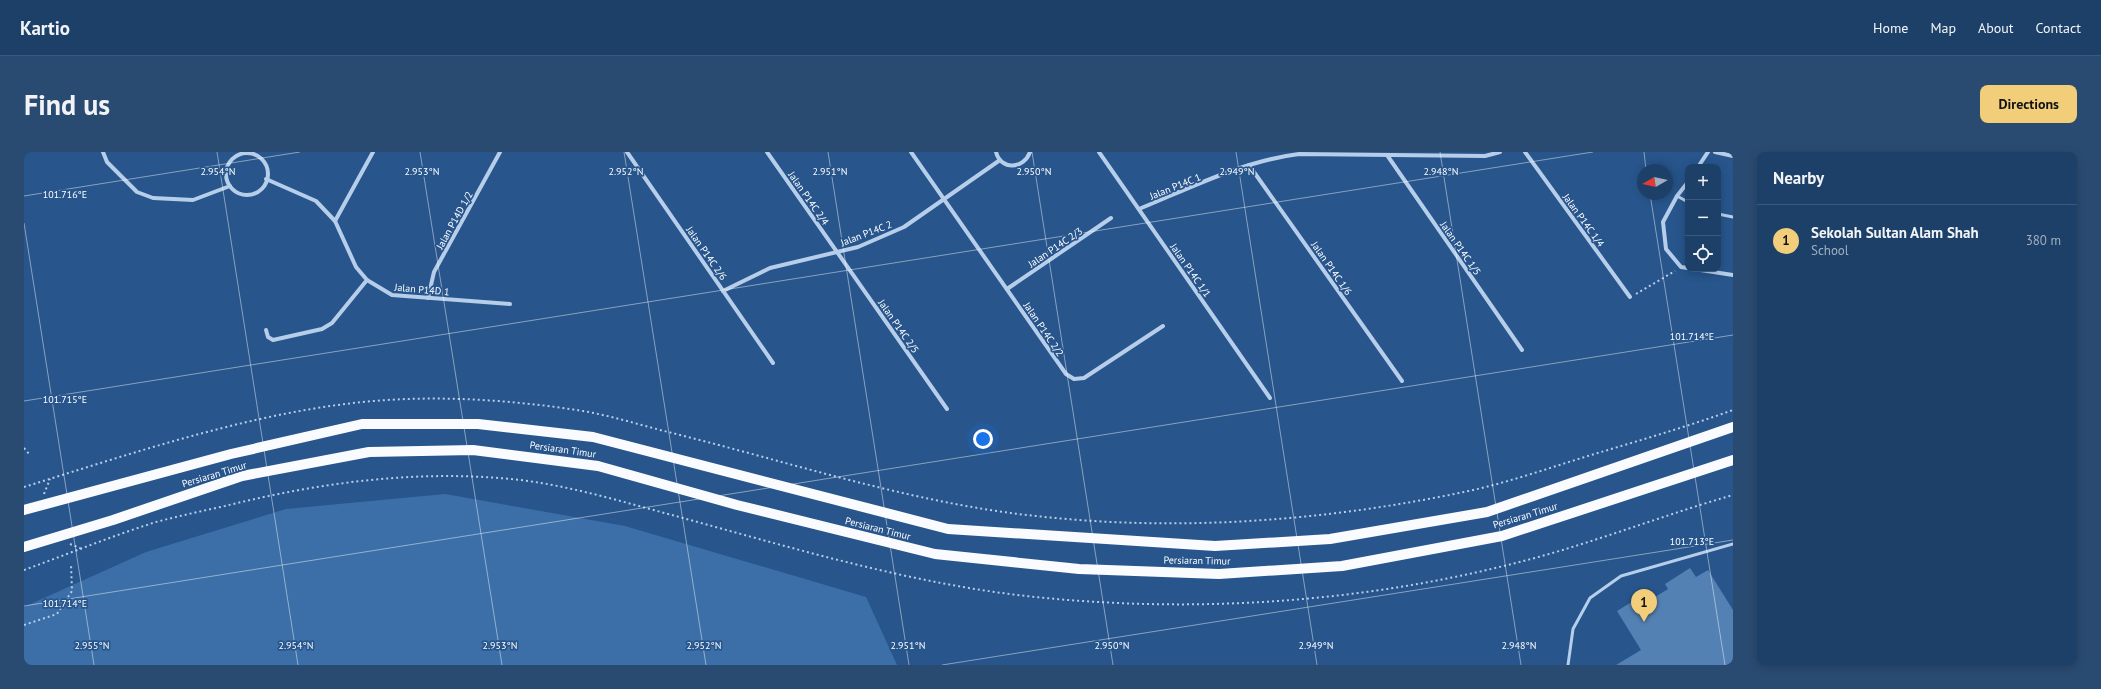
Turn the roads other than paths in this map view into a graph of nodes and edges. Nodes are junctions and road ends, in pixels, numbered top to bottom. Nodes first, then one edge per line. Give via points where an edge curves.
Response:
1 (373, 152) edge
2 (500, 152) edge
3 (627, 152) edge
4 (767, 152) edge
5 (911, 152) edge
6 (996, 152) edge
7 (1030, 152) edge
8 (1099, 152) edge
9 (1500, 152) edge
10 (1525, 152) edge
11 (1708, 152) edge
12 (1715, 152) edge
13 (104, 153) edge
14 (257, 154) edge
15 (1387, 155) junction
16 (1733, 156) edge
17 (1000, 160) junction
18 (1700, 164) edge
19 (1250, 165) junction
20 (266, 179) junction
21 (230, 186) junction
22 (1685, 186) edge
23 (1677, 196) junction
24 (943, 199) junction
25 (1685, 200) edge
26 (1139, 209) junction
27 (1721, 215) edge
28 (1733, 217) edge
29 (1111, 218) dead end
30 (335, 221) junction
31 (838, 252) junction
32 (1733, 275) edge
33 (367, 280) junction
34 (1007, 288) junction
35 (723, 291) junction
36 (1630, 297) road end
37 (428, 298) junction
38 (510, 304) dead end
39 (1163, 326) dead end
40 (266, 330) dead end
41 (1522, 350) dead end
42 (773, 363) dead end
43 (1402, 381) dead end
44 (1270, 398) dead end
45 (947, 409) dead end
46 (1733, 428) edge
47 (1733, 460) edge
48 (24, 510) edge
49 (1733, 544) edge
50 (24, 547) edge
51 (1568, 665) edge

1 - 30 street
2 - 37 street, Jalan P14D 1/2 via 434,272
3 - 35 street, Jalan P14C 2/6
4 - 31 street, Jalan P14C 2/4
5 - 24 street, Jalan P14C 2/2
6 - 17 street
7 - 17 street via 1025,162 1015,166 1004,164
8 - 26 street, Jalan P14C 1/1
9 - 15 street, Jalan P14C 1 via 1485,156
10 - 36 street, Jalan P14C 1/4
11 - 18 street
12 - 16 street
13 - 21 street via 107,162 137,192 153,198 193,200
14 - 20 street via 265,164
14 - 21 street via 242,153 230,160 226,173
15 - 19 street, Jalan P14C 1 via 1299,154 1276,157
15 - 41 street, Jalan P14C 1/5
17 - 24 street, Jalan P14C 2
19 - 26 street, Jalan P14C 1
19 - 43 street, Jalan P14C 1/6
20 - 21 street via 260,189 248,195 235,191
20 - 30 street, Jalan P14D 1 via 316,201
22 - 23 street
23 - 25 lane
23 - 32 street via 1663,222 1666,249 1681,267
24 - 31 street, Jalan P14C 2 via 904,227 858,247
24 - 34 street, Jalan P14C 2/2
26 - 44 street, Jalan P14C 1/1
27 - 28 lane
29 - 34 street, Jalan P14C 2/3
30 - 33 street, Jalan P14D 1 via 356,267
31 - 35 street, Jalan P14C 2 via 770,268
31 - 45 street, Jalan P14C 2/5
33 - 37 street, Jalan P14D 1 via 392,295
33 - 40 street via 332,322 322,329 274,340 268,337
34 - 39 street, Jalan P14C 2/2 via 1066,374 1074,379 1084,378
35 - 42 street, Jalan P14C 2/6
37 - 38 street, Jalan P14D 1
46 - 48 main road, Persiaran Timur via 1486,512 1330,539 1215,546 948,529 593,437 478,424 362,424 231,454
47 - 50 main road, Persiaran Timur via 1502,536 1342,566 1219,574 1079,569 935,554 737,505 598,466 473,450 369,452 242,476
49 - 51 lane via 1621,576 1590,598 1573,629

